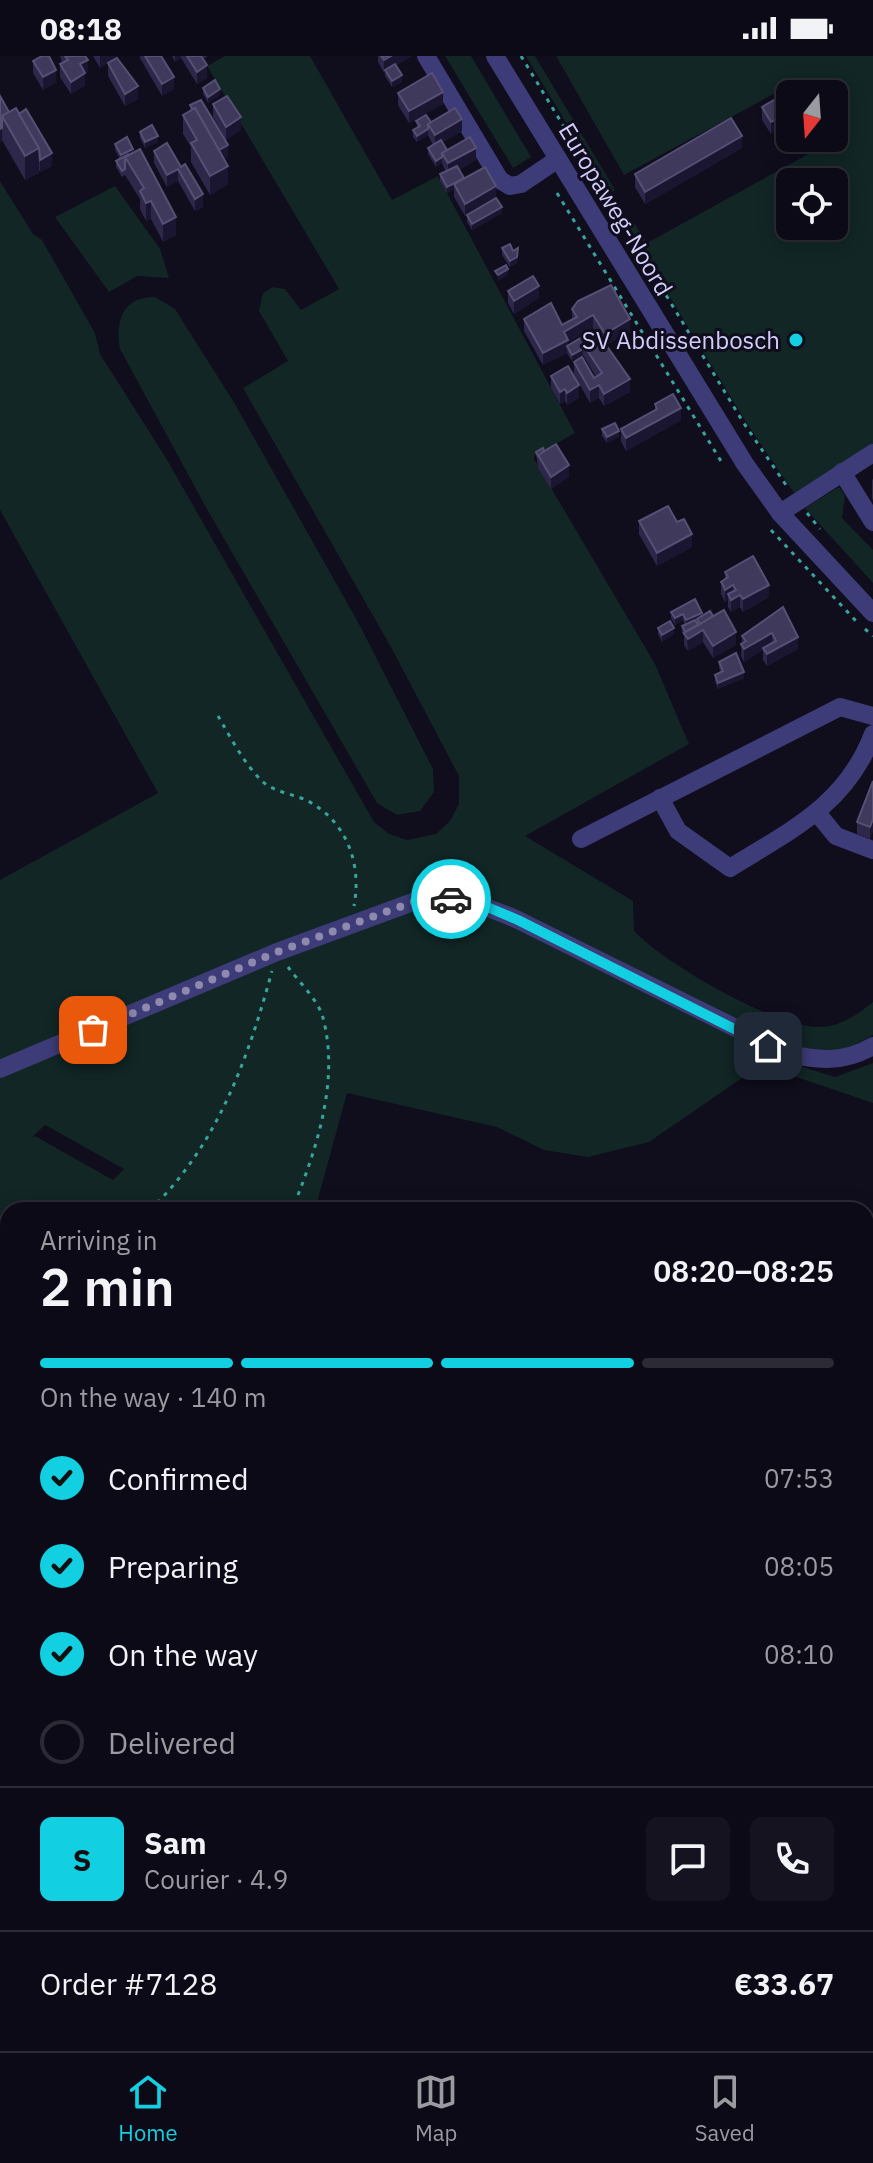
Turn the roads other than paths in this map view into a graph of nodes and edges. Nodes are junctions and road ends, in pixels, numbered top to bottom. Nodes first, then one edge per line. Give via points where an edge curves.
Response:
1 (426, 56) edge
2 (495, 56) edge
3 (558, 159) junction
4 (873, 453) edge
5 (842, 472) junction
6 (780, 513) junction
7 (873, 522) edge
8 (873, 613) edge
9 (873, 716) edge
10 (871, 745) edge
11 (660, 798) junction
12 (818, 814) junction
13 (581, 839) dead end
14 (873, 850) edge
15 (873, 1046) edge
16 (0, 1069) edge

1 - 3 street via 500,180 510,186 521,184
2 - 3 street, Europaweg-Noord
3 - 6 street, Europaweg-Noord via 669,345
4 - 5 street
5 - 6 street
5 - 7 street
6 - 8 street, Europaweg-Noord
9 - 11 street via 840,707
10 - 12 street via 861,766
11 - 12 street via 678,831 730,868
11 - 13 street
12 - 14 street via 836,836
15 - 16 street via 841,1059 786,1053 485,906 444,897 421,899 277,952

